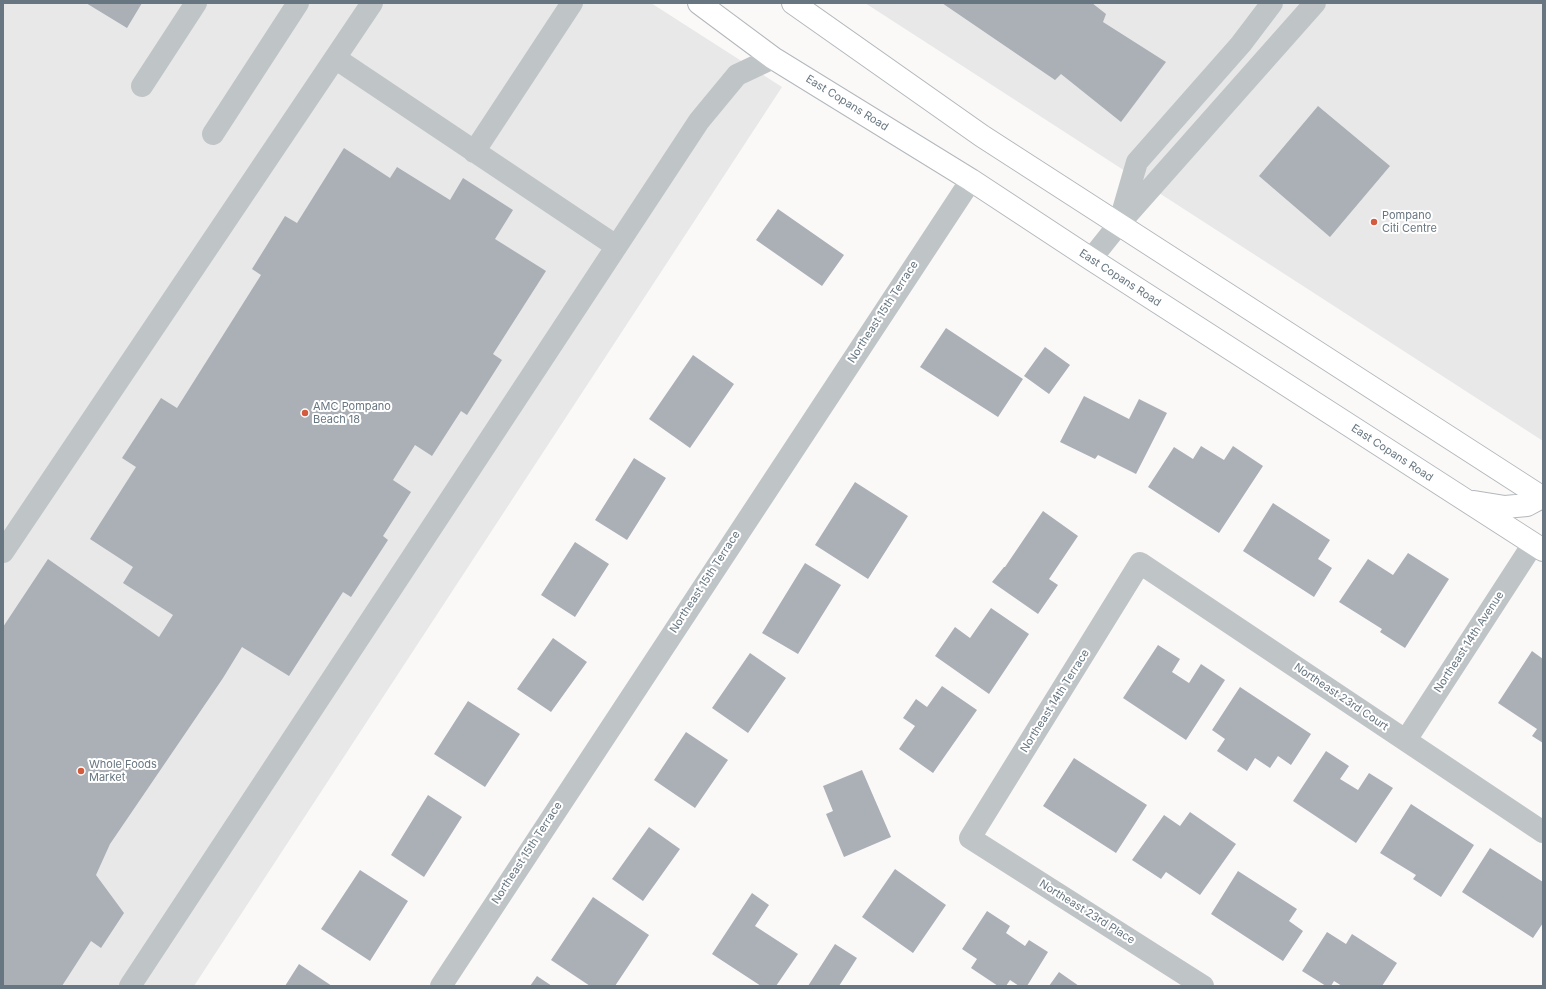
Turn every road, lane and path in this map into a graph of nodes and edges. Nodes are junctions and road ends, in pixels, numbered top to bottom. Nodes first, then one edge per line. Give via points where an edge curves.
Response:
1 (196, 3) edge
2 (298, 3) edge
3 (372, 3) edge
4 (572, 3) edge
5 (699, 3) edge
6 (1272, 3) edge
7 (1315, 3) edge
8 (798, 5) edge
9 (335, 58) junction
10 (773, 58) junction
11 (142, 86) dead end
12 (213, 134) dead end
13 (474, 152) junction
14 (971, 180) junction
15 (1119, 224) junction
16 (616, 246) junction
17 (1091, 259) junction
18 (1543, 498) edge
19 (1466, 501) junction
20 (1540, 545) edge
21 (3, 552) edge
22 (1140, 563) joint
23 (1406, 740) junction
24 (1543, 832) edge
25 (970, 838) joint
26 (130, 986) edge
27 (440, 986) edge
28 (1203, 986) edge

1 - 11 street
2 - 12 street
3 - 9 street
4 - 13 street
5 - 10 main road, East Copans Road
6 - 15 street via 1241,44 1137,162
7 - 15 street
8 - 15 main road via 982,136
9 - 13 street
9 - 21 street
10 - 14 main road, East Copans Road
10 - 16 street via 737,75 699,121
13 - 16 street
14 - 17 main road, East Copans Road
14 - 27 street, Northeast 15th Terrace
15 - 17 street
15 - 18 main road
16 - 26 street
17 - 19 main road, East Copans Road
18 - 19 main road via 1527,504 1505,507
19 - 20 main road, East Copans Road
20 - 23 street, Northeast 14th Avenue
22 - 23 street, Northeast 23rd Court
22 - 25 street, Northeast 14th Terrace
23 - 24 street, Northeast 23rd Court
25 - 28 street, Northeast 23rd Place

